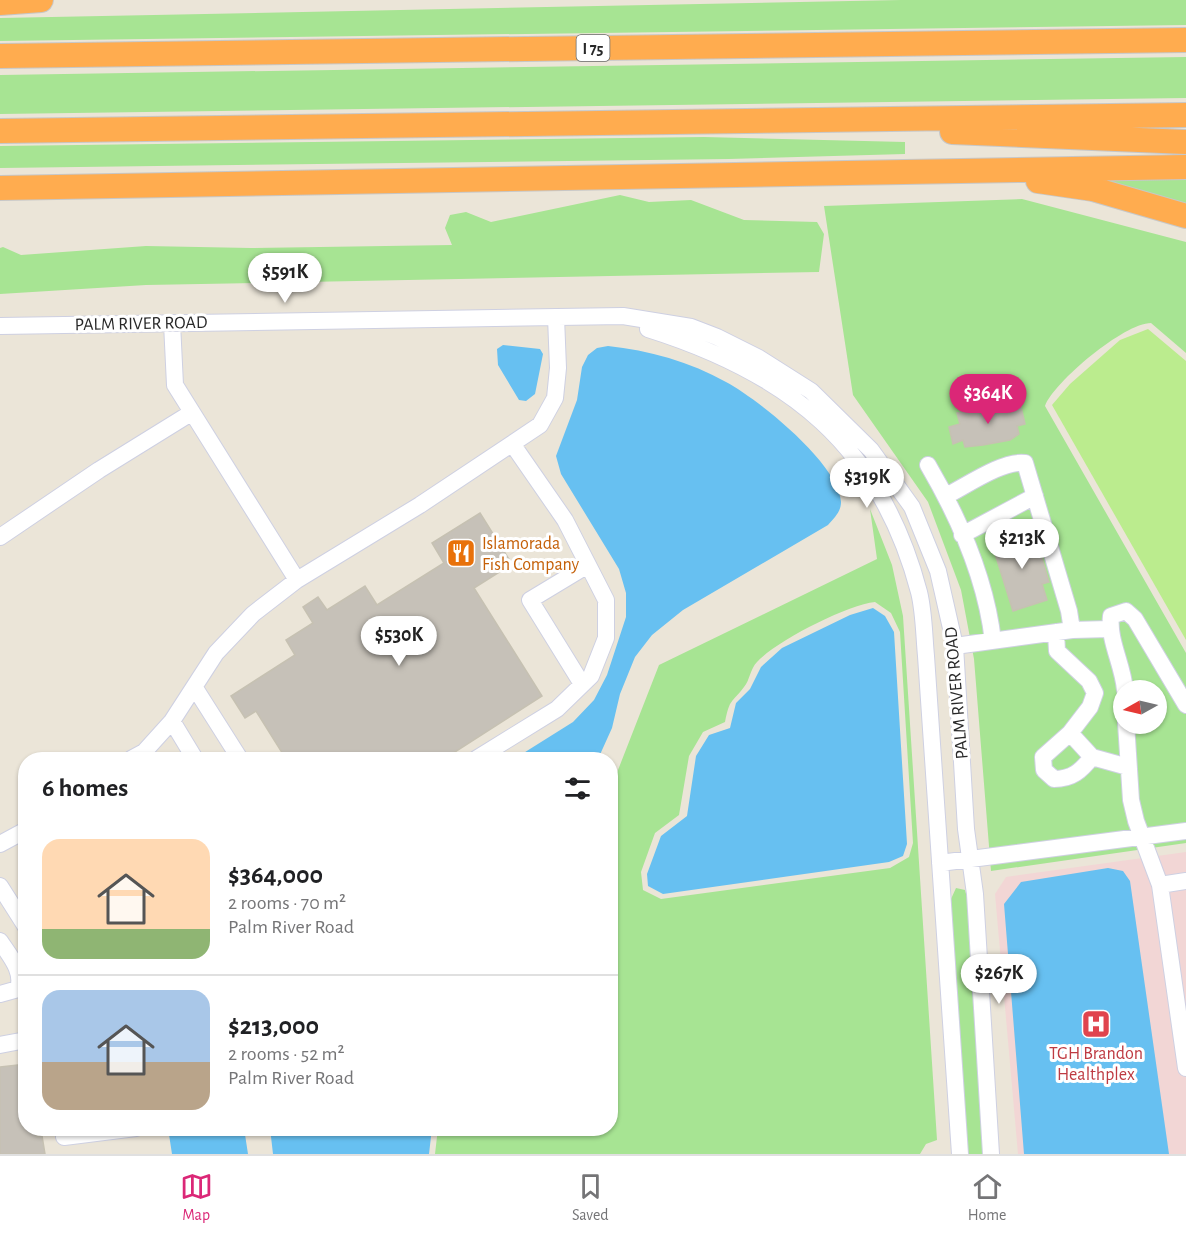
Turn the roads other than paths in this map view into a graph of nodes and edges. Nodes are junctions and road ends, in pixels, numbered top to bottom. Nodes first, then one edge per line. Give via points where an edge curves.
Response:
1 (41, 0) edge
2 (0, 3) edge
3 (1186, 40) edge
4 (0, 56) edge
5 (1186, 115) edge
6 (864, 118) junction
7 (0, 131) edge
8 (1186, 142) edge
9 (1186, 167) edge
10 (970, 173) junction
11 (0, 188) edge
12 (1186, 216) edge
13 (563, 317) junction
14 (172, 323) junction
15 (0, 326) edge
16 (191, 413) junction
17 (513, 445) junction
18 (928, 465) dead end
19 (946, 496) junction
20 (1035, 496) junction
21 (962, 535) junction
22 (0, 537) edge
23 (588, 565) junction
24 (297, 580) junction
25 (1109, 629) junction
26 (1064, 631) junction
27 (993, 641) junction
28 (955, 646) junction
29 (1123, 680) edge
30 (582, 684) junction
31 (195, 688) junction
32 (1186, 705) edge
33 (172, 722) junction
34 (1070, 733) junction
35 (1127, 734) edge
36 (145, 752) edge
37 (191, 752) edge
38 (236, 752) edge
39 (487, 752) edge
40 (1092, 757) junction
41 (1128, 766) junction
42 (1186, 831) edge
43 (18, 834) edge
44 (1143, 836) junction
45 (0, 843) edge
46 (970, 859) junction
47 (940, 863) junction
48 (1186, 881) edge
49 (1160, 885) junction
50 (0, 886) edge
51 (18, 914) edge
52 (0, 940) edge
53 (18, 972) edge
54 (18, 989) edge
55 (0, 994) edge
56 (18, 1042) edge
57 (0, 1045) edge
58 (1186, 1068) edge
59 (89, 1136) edge
60 (65, 1140) edge
61 (960, 1154) edge
62 (991, 1154) edge

1 - 2 highway
3 - 4 highway, I 75
5 - 6 highway
6 - 7 highway
6 - 8 highway via 961,133
9 - 10 highway
10 - 11 highway
10 - 12 highway via 1093,189
13 - 14 street, PALM RIVER ROAD
13 - 17 street via 555,398 540,425
13 - 28 street, PALM RIVER ROAD via 623,316 691,327 759,358 812,391 871,450 912,507 938,571
13 - 47 street, PALM RIVER ROAD via 639,326 691,342 742,365 779,386 818,416 868,475 900,536 919,593 927,656
14 - 15 street, PALM RIVER ROAD
14 - 16 street via 175,385
16 - 22 street
16 - 24 street
17 - 23 street via 565,520
17 - 24 street
18 - 19 street
19 - 20 street via 1016,462 1025,463
19 - 21 street
20 - 21 street
20 - 26 street via 1069,611
21 - 27 street via 987,604
23 - 30 street via 606,600 606,638 591,676
23 - 30 street via 530,600
24 - 31 street via 227,639
25 - 26 street
25 - 29 street
25 - 32 street via 1111,616 1117,612 1126,611 1135,618
26 - 27 street
26 - 34 street via 1057,651 1089,681 1095,693 1090,707
27 - 28 street
28 - 46 street, PALM RIVER ROAD
30 - 39 street via 557,709
31 - 33 street
31 - 38 street
33 - 36 street
33 - 37 street
34 - 40 street
34 - 40 street via 1043,757 1044,770 1054,778 1064,778 1080,772
35 - 41 street
40 - 41 street
41 - 44 street via 1131,800
42 - 44 street
43 - 45 street
44 - 46 street
44 - 49 street
46 - 47 street
46 - 62 street, PALM RIVER ROAD
47 - 61 street, PALM RIVER ROAD
48 - 49 street
49 - 58 street
50 - 51 street
52 - 53 street
54 - 55 street
56 - 57 street
59 - 60 street

